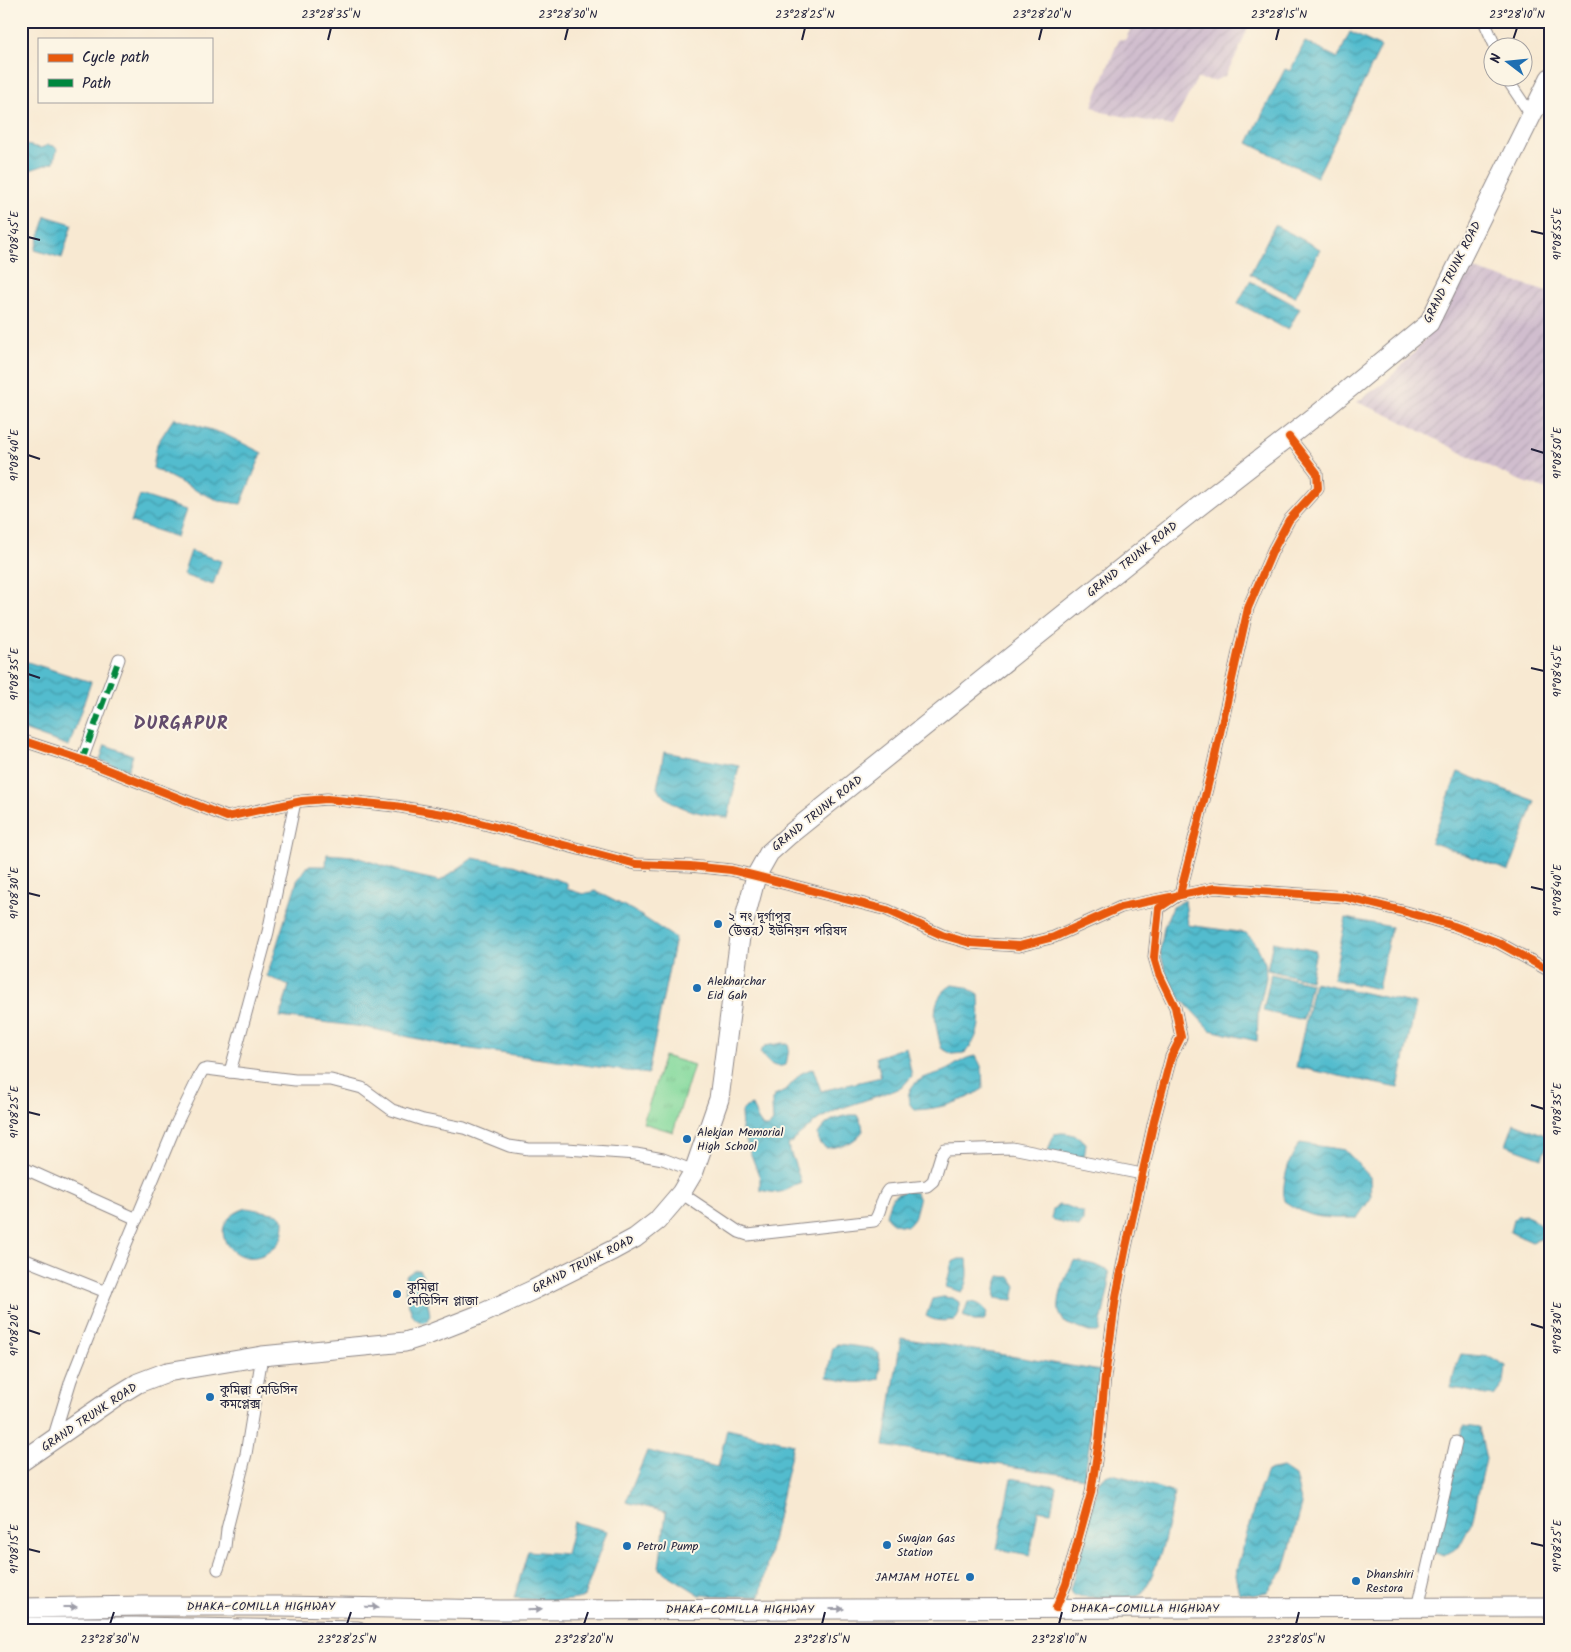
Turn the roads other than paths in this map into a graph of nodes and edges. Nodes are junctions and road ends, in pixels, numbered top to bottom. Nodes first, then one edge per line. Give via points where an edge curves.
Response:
1 (1484, 21) edge
2 (1492, 38) edge
3 (1550, 78) edge
4 (1513, 88) edge
5 (1532, 115) junction
6 (1289, 437) junction
7 (120, 658) dead end
8 (21, 740) edge
9 (82, 760) junction
10 (295, 802) junction
11 (756, 876) junction
12 (1180, 894) junction
13 (1550, 971) edge
14 (230, 1072) junction
15 (21, 1167) edge
16 (694, 1171) junction
17 (1142, 1174) junction
18 (681, 1193) junction
19 (137, 1219) junction
20 (21, 1258) edge
21 (106, 1292) junction
22 (262, 1356) junction
23 (53, 1441) junction
24 (1456, 1442) dead end
25 (21, 1462) edge
26 (218, 1569) dead end
27 (1550, 1607) edge
28 (21, 1608) edge
29 (1056, 1608) junction
30 (1418, 1608) junction
31 (21, 1627) edge
32 (358, 1631) edge

1 - 2 street
3 - 5 highway, GRAND TRUNK ROAD
4 - 5 street
5 - 6 highway, GRAND TRUNK ROAD via 1428,323
6 - 11 highway, GRAND TRUNK ROAD via 788,836 769,853
6 - 12 street via 1317,473 1318,488 1289,520 1248,608
7 - 9 street
8 - 9 street
9 - 10 street via 227,817
10 - 11 street via 327,799 395,806 454,816 636,864 731,870
10 - 14 street via 268,932
11 - 12 street via 887,910 970,944 1019,946 1054,937 1121,907
11 - 16 highway, GRAND TRUNK ROAD via 740,937 719,1099
12 - 13 street via 1215,888 1345,898 1454,926 1497,942
12 - 17 street via 1159,908 1154,958 1175,1007 1181,1038 1171,1057
14 - 16 street via 295,1080 331,1080 362,1088 392,1110 464,1128 509,1146 636,1154 663,1159
14 - 19 street via 202,1070
15 - 19 street
16 - 18 highway, GRAND TRUNK ROAD
17 - 18 street via 1012,1148 945,1150 933,1181 927,1186 888,1190 874,1221 748,1235
17 - 29 street via 1116,1297 1091,1493 1066,1584
18 - 22 highway, GRAND TRUNK ROAD via 657,1221 635,1238 481,1314 430,1334 405,1342
19 - 21 street
20 - 21 street
21 - 23 street via 71,1380
22 - 23 highway, GRAND TRUNK ROAD via 167,1372 138,1383
22 - 26 street via 246,1454
23 - 25 highway, GRAND TRUNK ROAD
24 - 30 street
27 - 30 highway, DHAKA–COMILLA HIGHWAY
28 -> 29 highway, DHAKA–COMILLA HIGHWAY
29 - 30 highway, DHAKA–COMILLA HIGHWAY
31 - 32 highway

